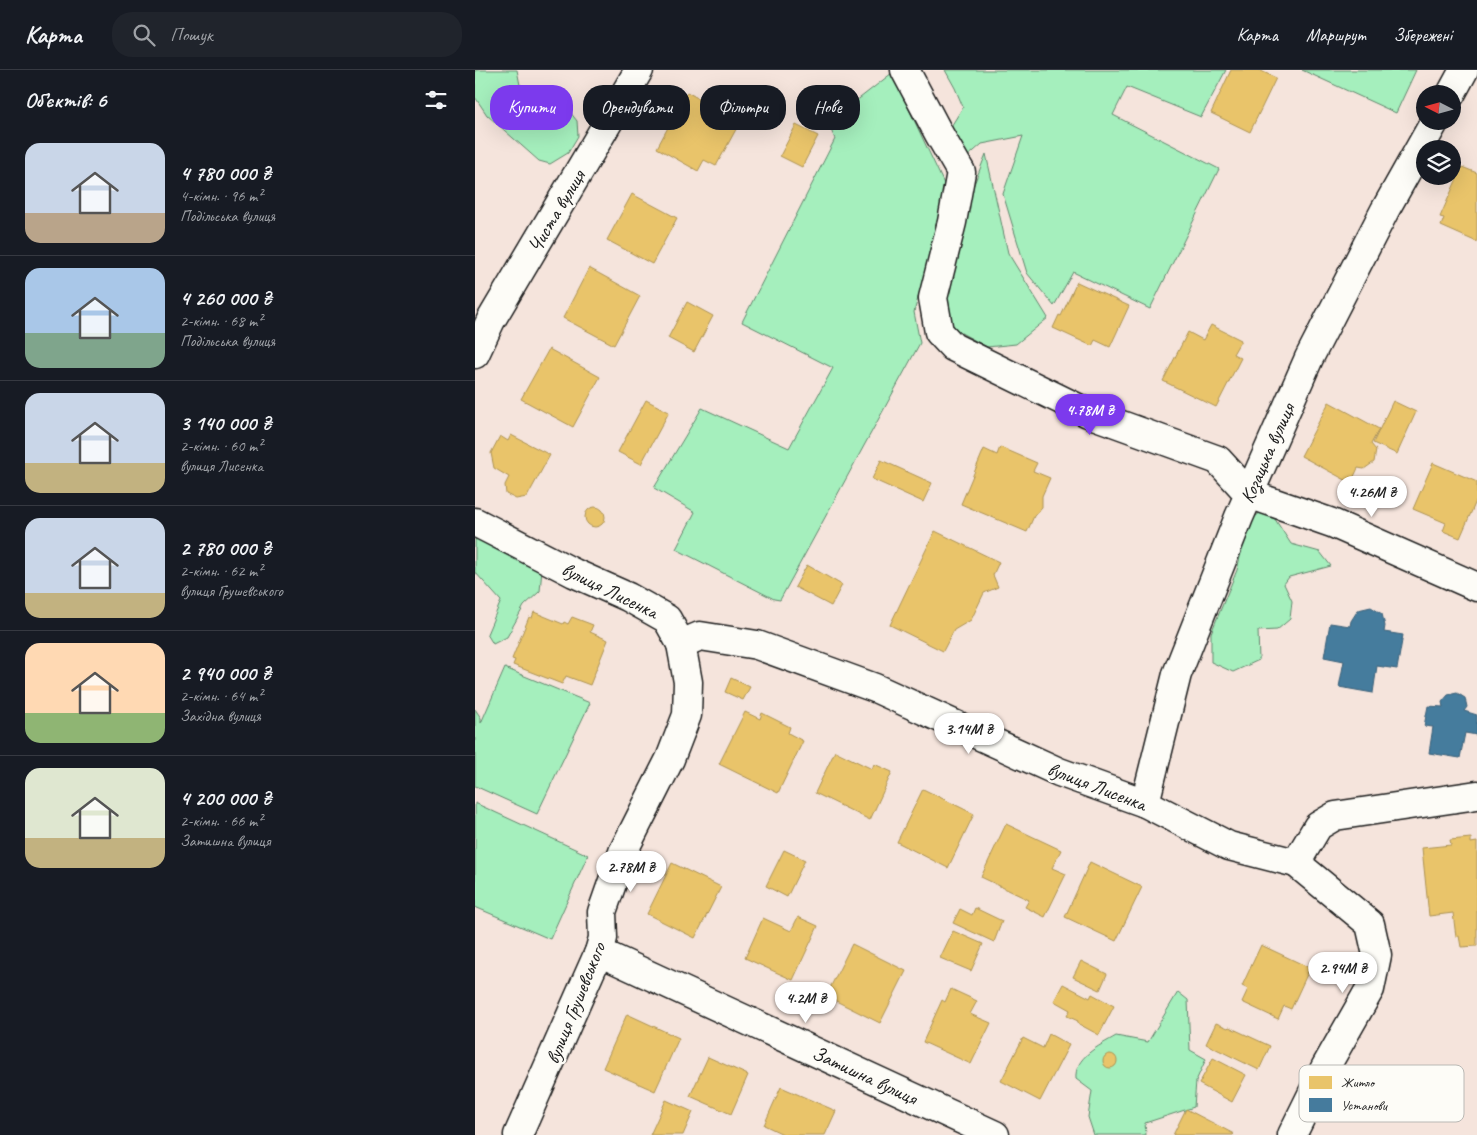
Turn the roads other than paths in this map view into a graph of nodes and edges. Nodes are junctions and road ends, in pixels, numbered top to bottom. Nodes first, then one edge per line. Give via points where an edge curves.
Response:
1 (639, 70) edge
2 (905, 70) edge
3 (1464, 70) edge
4 (1456, 85) edge
5 (1430, 130) edge
6 (475, 354) edge
7 (1249, 494) junction
8 (475, 522) edge
9 (1477, 587) edge
10 (681, 644) junction
11 (1477, 795) edge
12 (1145, 803) junction
13 (1296, 863) junction
14 (599, 952) junction
15 (1327, 1065) edge
16 (1299, 1121) edge
17 (518, 1135) edge
18 (995, 1135) edge
19 (1292, 1135) edge

1 - 6 street, Чиста вулиця via 491,320
2 - 7 street via 961,172 933,298 939,332 953,347 1088,413 1218,460
3 - 4 street
5 - 7 street, Козацька вулиця via 1309,358
7 - 9 street via 1331,523
7 - 12 street, Козацька вулиця via 1177,674
8 - 10 street, вулиця Лисенка via 667,618
10 - 12 street, вулиця Лисенка via 700,636 757,645 875,688 1059,772
10 - 14 street, вулиця Грушевського via 688,682 687,715 670,759 623,852 602,912 603,938
11 - 13 street via 1335,816 1318,826
12 - 13 street, вулиця Лисенка via 1229,846
13 - 15 street via 1370,924 1377,955 1370,990
14 - 17 street, вулиця Грушевського
14 - 18 street, Затишна вулиця
16 - 19 street

